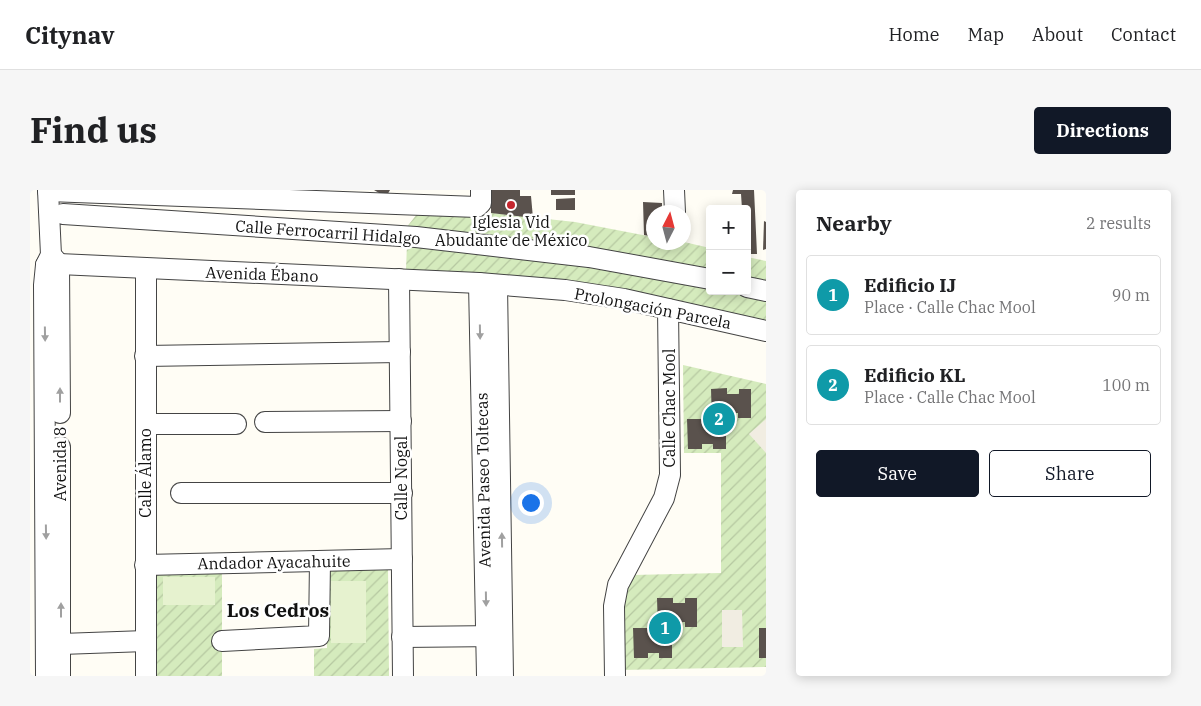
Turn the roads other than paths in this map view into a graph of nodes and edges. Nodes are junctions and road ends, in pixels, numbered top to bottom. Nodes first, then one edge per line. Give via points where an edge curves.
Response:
1 (48, 190) edge
2 (674, 190) edge
3 (215, 194) edge
4 (459, 198) edge
5 (481, 198) edge
6 (674, 205) edge
7 (63, 214) dead end
8 (146, 269) junction
9 (48, 273) edge
10 (706, 278) edge
11 (399, 279) junction
12 (488, 284) junction
13 (751, 288) edge
14 (766, 291) edge
15 (668, 309) junction
16 (766, 331) edge
17 (400, 352) junction
18 (146, 356) junction
19 (38, 393) edge
20 (401, 421) junction
21 (265, 422) dead end
22 (146, 424) junction
23 (236, 424) dead end
24 (38, 479) edge
25 (180, 493) dead end
26 (402, 493) junction
27 (402, 559) junction
28 (320, 561) junction
29 (145, 564) junction
30 (46, 571) edge
31 (495, 636) junction
32 (402, 637) junction
33 (146, 641) junction
34 (222, 641) dead end
35 (60, 644) junction
36 (46, 670) edge
37 (146, 676) edge
38 (402, 676) edge
39 (487, 676) edge
40 (503, 676) edge
41 (615, 676) edge

1 - 3 street
1 - 9 street, Avenida 8
2 - 6 street
3 - 4 street
4 - 5 street
7 - 10 street, Calle Ferrocarril Hidalgo via 416,237 589,257
8 - 9 street, Avenida Ébano
8 - 11 street, Avenida Ébano
8 - 18 street, Calle Álamo
9 -> 19 street, Avenida 8
30 -> 9 street, Avenida 8
11 - 12 street, Avenida Ébano
11 - 17 street, Calle Nogal
12 - 15 street, Prolongación Parcela via 565,290
12 - 31 street, Avenida Paseo Toltecas
13 - 14 street
15 - 16 street, Prolongación Parcela
15 - 41 street, Calle Chac Mool via 670,475 664,498 618,585 614,606
17 - 18 street
17 - 20 street, Calle Nogal
18 - 22 street, Calle Álamo
19 - 24 street, Avenida 8
20 - 21 street
20 - 26 street, Calle Nogal
22 - 23 street
22 - 29 street, Calle Álamo
24 -> 30 street, Avenida 8
25 - 26 street
26 - 27 street, Calle Nogal
27 - 28 street, Andador Ayacahuite
27 - 32 street, Calle Nogal
28 - 29 street, Andador Ayacahuite
28 - 34 street via 319,636
29 - 33 street, Calle Álamo
35 -> 30 street, Avenida 8
30 - 36 street, Avenida 8
31 - 32 street
31 - 39 street, Avenida Paseo Toltecas
31 - 40 street, Avenida Paseo Toltecas
32 - 38 street, Calle Nogal
33 - 35 street
33 - 37 street, Calle Álamo
35 - 36 street, Avenida 8

